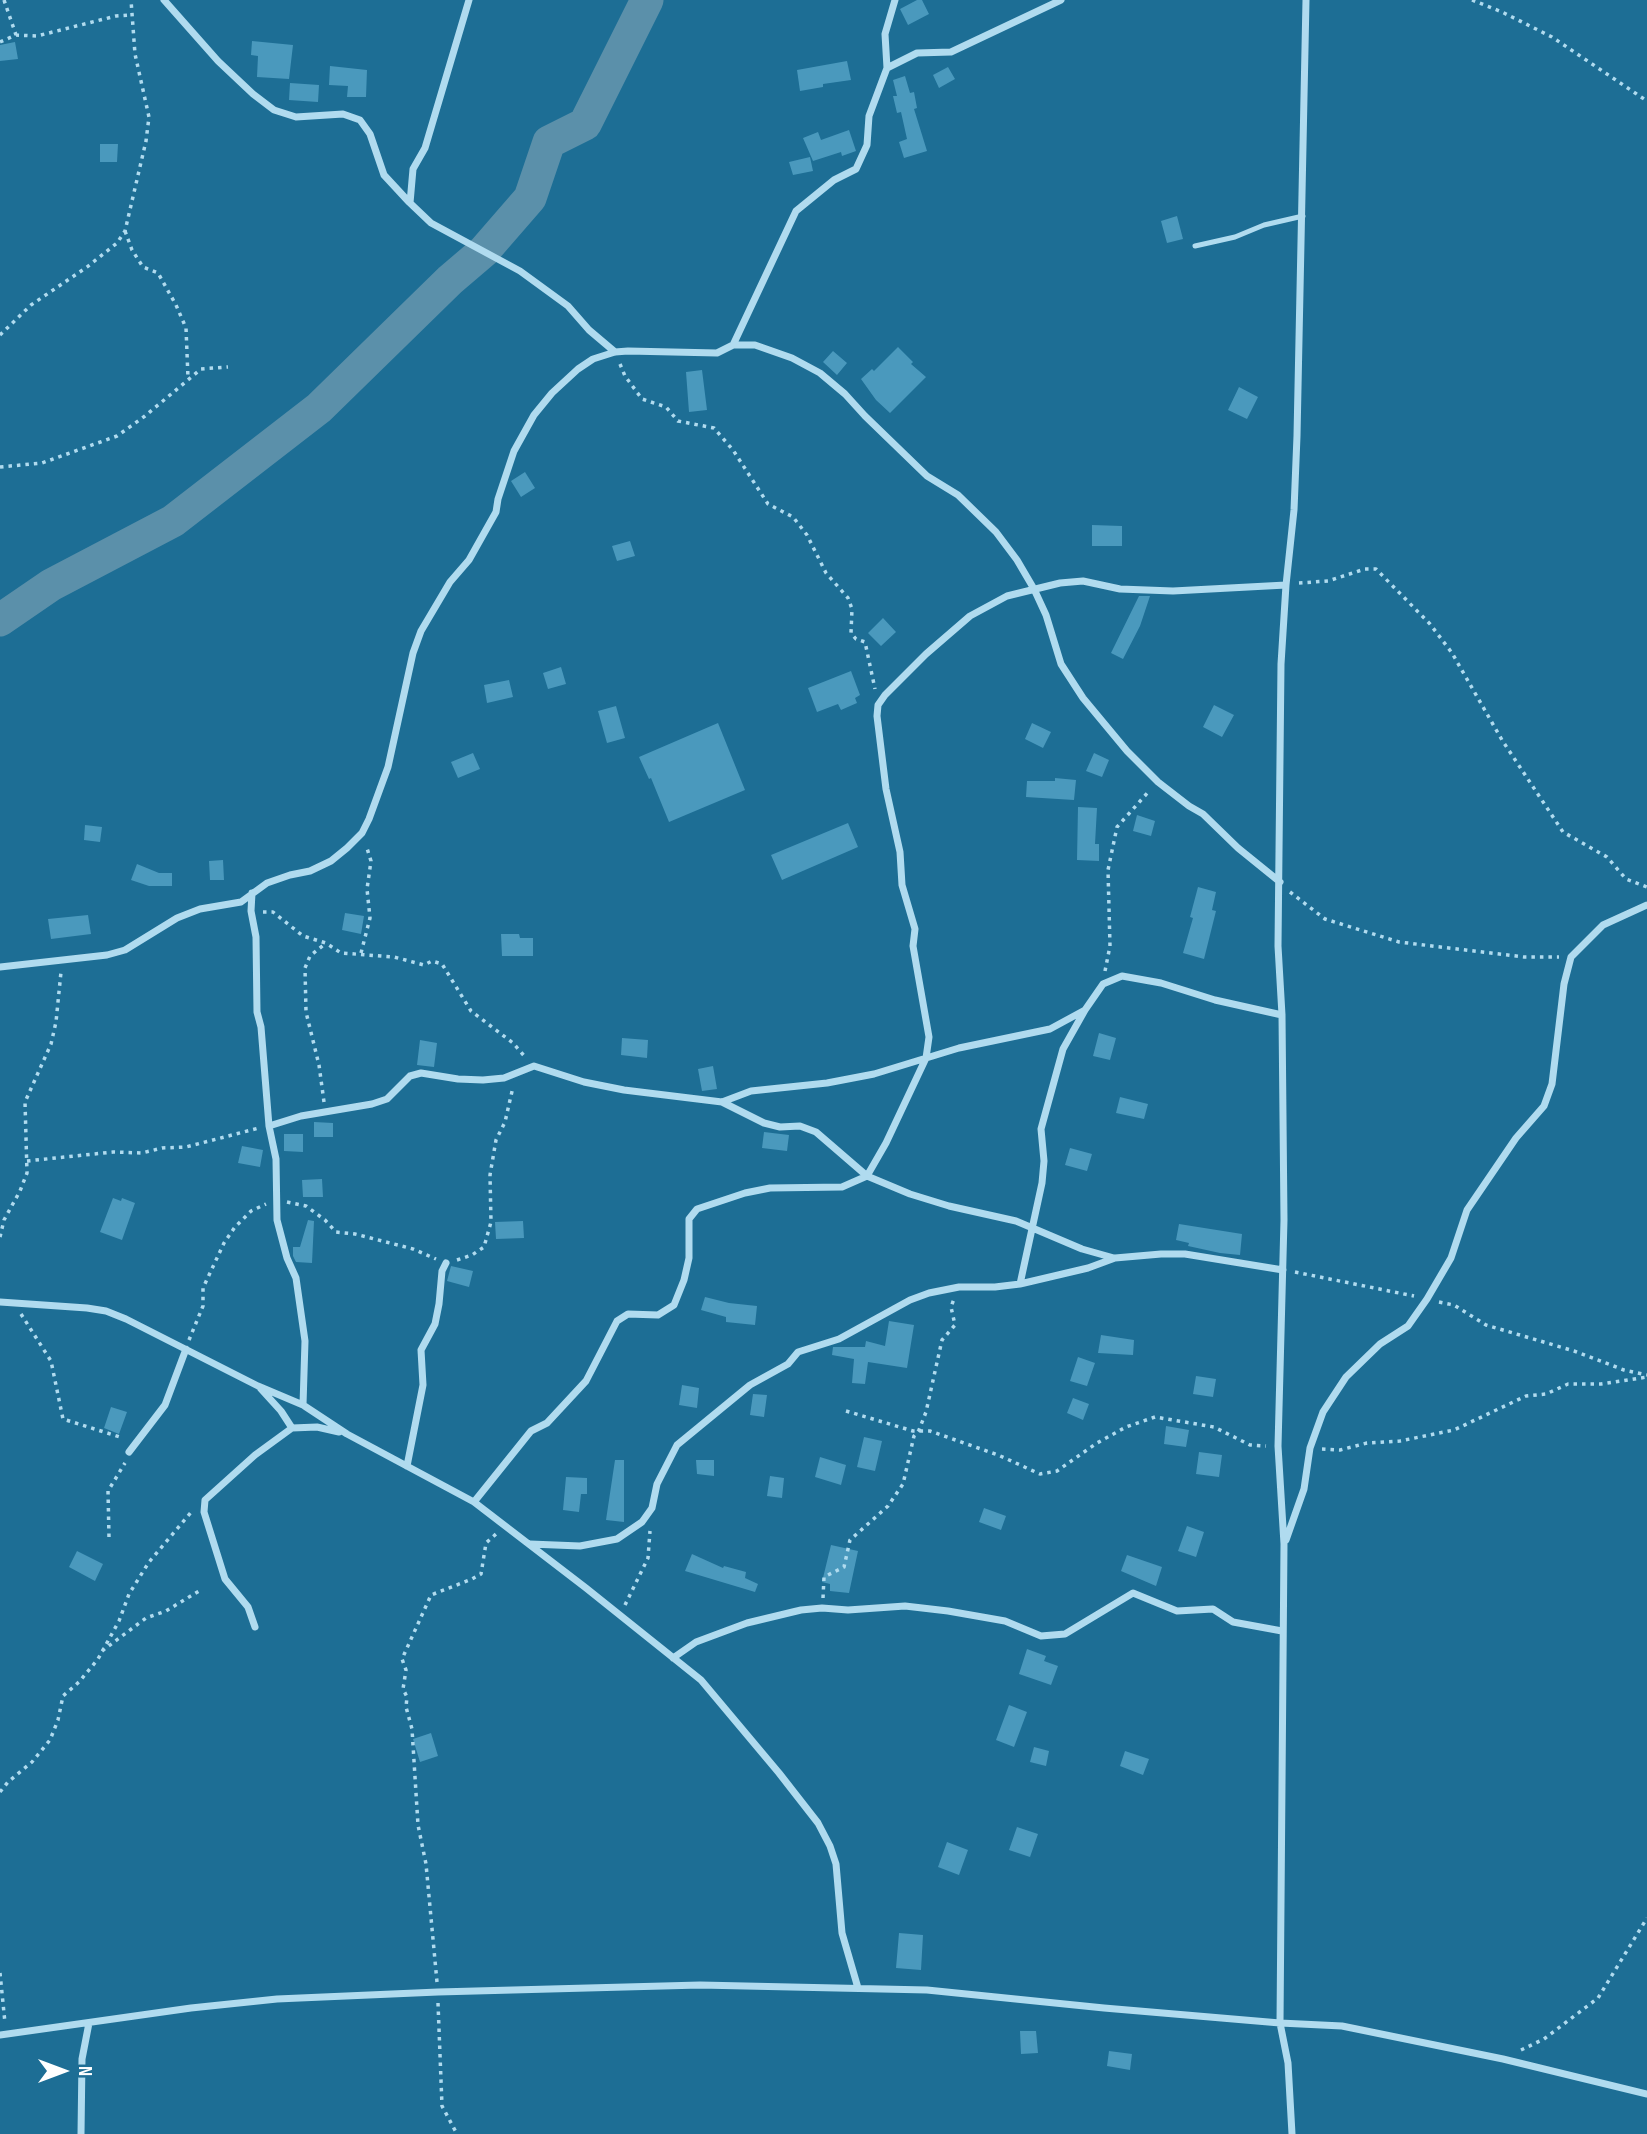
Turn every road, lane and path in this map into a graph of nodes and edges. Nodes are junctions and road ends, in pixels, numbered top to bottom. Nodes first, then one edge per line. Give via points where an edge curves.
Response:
1 (4, 0) edge
2 (131, 0) edge
3 (164, 0) edge
4 (469, 0) edge
5 (895, 0) edge
6 (1060, 0) edge
7 (1306, 0) edge
8 (1472, 0) edge
9 (131, 15) junction
10 (16, 35) junction
11 (0, 42) edge
12 (887, 68) junction
13 (1647, 101) edge
14 (410, 203) junction
15 (1303, 216) junction
16 (125, 231) junction
17 (1195, 246) dead end
18 (0, 335) edge
19 (733, 345) junction
20 (615, 352) junction
21 (228, 367) dead end
22 (188, 378) junction
23 (0, 467) edge
24 (1286, 585) junction
25 (1034, 589) junction
26 (878, 705) junction
27 (1158, 782) junction
28 (362, 833) junction
29 (1280, 882) junction
30 (1647, 887) edge
31 (252, 893) junction
32 (1647, 905) edge
33 (251, 911) junction
34 (326, 943) junction
35 (361, 953) junction
36 (1572, 957) junction
37 (63, 959) junction
38 (0, 967) edge
39 (1103, 984) junction
40 (1085, 1010) junction
41 (1282, 1015) junction
42 (926, 1058) junction
43 (534, 1066) junction
44 (516, 1074) junction
45 (722, 1102) junction
46 (326, 1111) junction
47 (269, 1126) junction
48 (27, 1161) junction
49 (867, 1176) junction
50 (276, 1199) junction
51 (1032, 1228) junction
52 (0, 1237) edge
53 (1115, 1258) junction
54 (446, 1262) junction
55 (1283, 1270) junction
56 (1020, 1284) junction
57 (960, 1287) junction
58 (1427, 1299) junction
59 (2, 1301) edge
60 (14, 1304) junction
61 (186, 1349) junction
62 (1647, 1376) edge
63 (258, 1386) junction
64 (303, 1405) junction
65 (846, 1411) dead end
66 (292, 1428) junction
67 (919, 1430) junction
68 (346, 1434) junction
69 (135, 1442) junction
70 (1278, 1446) junction
71 (1310, 1448) junction
72 (129, 1452) joint
73 (407, 1466) junction
74 (205, 1500) junction
75 (474, 1503) junction
76 (652, 1508) junction
77 (506, 1526) junction
78 (109, 1537) dead end
79 (530, 1544) junction
80 (1284, 1544) junction
81 (200, 1591) dead end
82 (822, 1608) junction
83 (619, 1614) junction
84 (255, 1627) dead end
85 (1282, 1631) junction
86 (101, 1652) junction
87 (673, 1658) junction
88 (0, 1792) edge
89 (1647, 1918) edge
90 (0, 1973) edge
91 (858, 1988) junction
92 (438, 1992) junction
93 (89, 2023) junction
94 (1280, 2023) junction
95 (3, 2034) edge
96 (1503, 2059) junction
97 (1647, 2094) edge
98 (80, 2134) edge
99 (457, 2134) edge
100 (1292, 2134) edge

1 - 10 path
2 - 9 path
3 - 14 street via 218,61 274,110 296,117 343,114 360,120 370,134 384,175
4 - 14 street via 425,148 413,169
5 - 12 street via 886,34
6 - 12 street via 951,52 917,53
7 - 15 street
8 - 13 path via 1552,37
9 - 10 path via 37,36
9 - 16 path via 149,117
10 - 11 path
12 - 19 street via 856,169 834,180 796,211
14 - 20 street via 431,223 520,271 559,299
15 - 17 lane
15 - 24 street via 1294,510
16 - 18 path via 87,268 31,305
16 - 22 path via 143,267 158,273 186,328
19 - 20 street via 717,353
19 - 25 street via 755,345 820,373 927,475 958,495 996,532
20 - 26 path via 642,399 666,407 678,421 714,428 768,504 793,517 807,535 827,573 848,598 851,633 865,642
20 - 28 street via 593,359 552,393 514,451 496,512 421,631 388,767
21 - 22 path via 201,369
22 - 23 path via 117,436 42,463
24 - 25 street via 1173,591 1120,589 1083,581
24 - 29 street
24 - 30 path via 1376,569 1452,653 1563,832 1607,857 1626,879
25 - 26 street via 1007,596 970,616
25 - 27 street via 1061,664 1091,709
26 - 42 street via 886,789 902,885 915,929 913,946 929,1037
27 - 29 street via 1203,814
27 - 39 path via 1117,827 1108,870 1110,946
28 - 31 street via 331,861 267,883
28 - 35 path via 371,861 367,889 370,918
29 - 36 path via 1325,919 1399,942 1524,957
29 - 41 street
31 - 33 street
31 - 37 street via 241,902 177,918 125,950
32 - 36 street via 1603,925
33 - 34 path via 272,912 303,936
33 - 47 street
34 - 35 path via 341,953
34 - 46 path via 310,956 305,968 306,1012
35 - 43 path via 442,964 471,1011 513,1043
36 - 58 street via 1563,984 1552,1084 1544,1106 1467,1210 1451,1258
37 - 38 street
37 - 48 path via 51,1044 25,1102
39 - 40 street
39 - 41 street via 1122,976 1148,980
40 - 42 street via 1050,1028
40 - 51 street via 1063,1049 1041,1129 1042,1184
41 - 55 street
42 - 45 street via 874,1074 751,1091
42 - 49 street
43 - 44 street
43 - 45 street via 624,1090
44 - 46 street via 458,1079 421,1073 410,1076 387,1099
44 - 54 path via 496,1140 490,1175 491,1222 484,1247
45 - 49 street via 764,1123 816,1132
46 - 47 street
47 - 48 path via 186,1147
47 - 50 street via 276,1159
48 - 52 path via 24,1182
49 - 51 street via 910,1195
49 - 75 street via 842,1187 770,1188 698,1209 689,1219 689,1258 674,1305 658,1315 628,1314 617,1321 586,1381 547,1423 531,1432
50 - 54 path via 306,1206 336,1232 413,1249
50 - 61 path via 251,1211 224,1243 203,1288 203,1306
50 - 64 street via 277,1220 296,1278 305,1341
51 - 53 street
51 - 56 street
53 - 55 street via 1185,1254
53 - 56 street
54 - 73 street via 435,1324 421,1350 423,1385
55 - 58 path
55 - 70 street
56 - 57 street
57 - 67 path via 951,1307 955,1325 942,1340
57 - 76 street via 910,1300 839,1339 798,1352 788,1364 750,1385 677,1445 657,1484
58 - 62 path via 1454,1305 1486,1325
58 - 71 street via 1408,1325 1346,1377 1323,1412
59 - 60 street
60 - 61 street via 106,1311
60 - 69 path via 51,1361 64,1419
61 - 63 street
61 - 69 street via 165,1405
62 - 71 path via 1568,1384 1546,1394 1526,1396 1454,1430 1427,1436 1340,1450
63 - 64 street
63 - 66 street
64 - 68 street
65 - 67 path
66 - 68 street via 317,1427
66 - 74 street
67 - 70 path via 998,1455 1040,1474 1057,1471 1107,1437 1155,1417 1214,1427 1250,1445
67 - 82 path via 903,1484 888,1506 850,1540 844,1567 824,1577
68 - 73 street
69 - 72 street
70 - 80 street
71 - 80 street via 1304,1489
72 - 78 path via 108,1492
73 - 75 street
74 - 84 street via 204,1512 225,1579 248,1607
74 - 86 path via 149,1562
75 - 77 street
76 - 79 street via 642,1522 617,1539 580,1546
76 - 83 path via 650,1553
77 - 79 street
77 - 92 path via 486,1543 481,1574 431,1595 402,1659
79 - 83 street
80 - 85 street
81 - 86 path via 146,1618
82 - 85 street via 905,1606 948,1611 1005,1621 1041,1636 1065,1634 1133,1593 1177,1611 1213,1609 1233,1622
82 - 87 street via 747,1623 696,1643
83 - 87 street
85 - 94 street
86 - 88 path via 63,1696 50,1740
87 - 91 street via 713,1693 818,1823 836,1864 842,1933
89 - 96 path via 1598,1998 1544,2039
90 - 95 path
91 - 92 street via 700,1985
91 - 94 street via 927,1990
92 - 93 street via 277,1999
92 - 99 path via 442,2106
93 - 95 street
93 - 98 street via 82,2059
94 - 96 street via 1342,2026
94 - 100 street via 1288,2063
96 - 97 street

